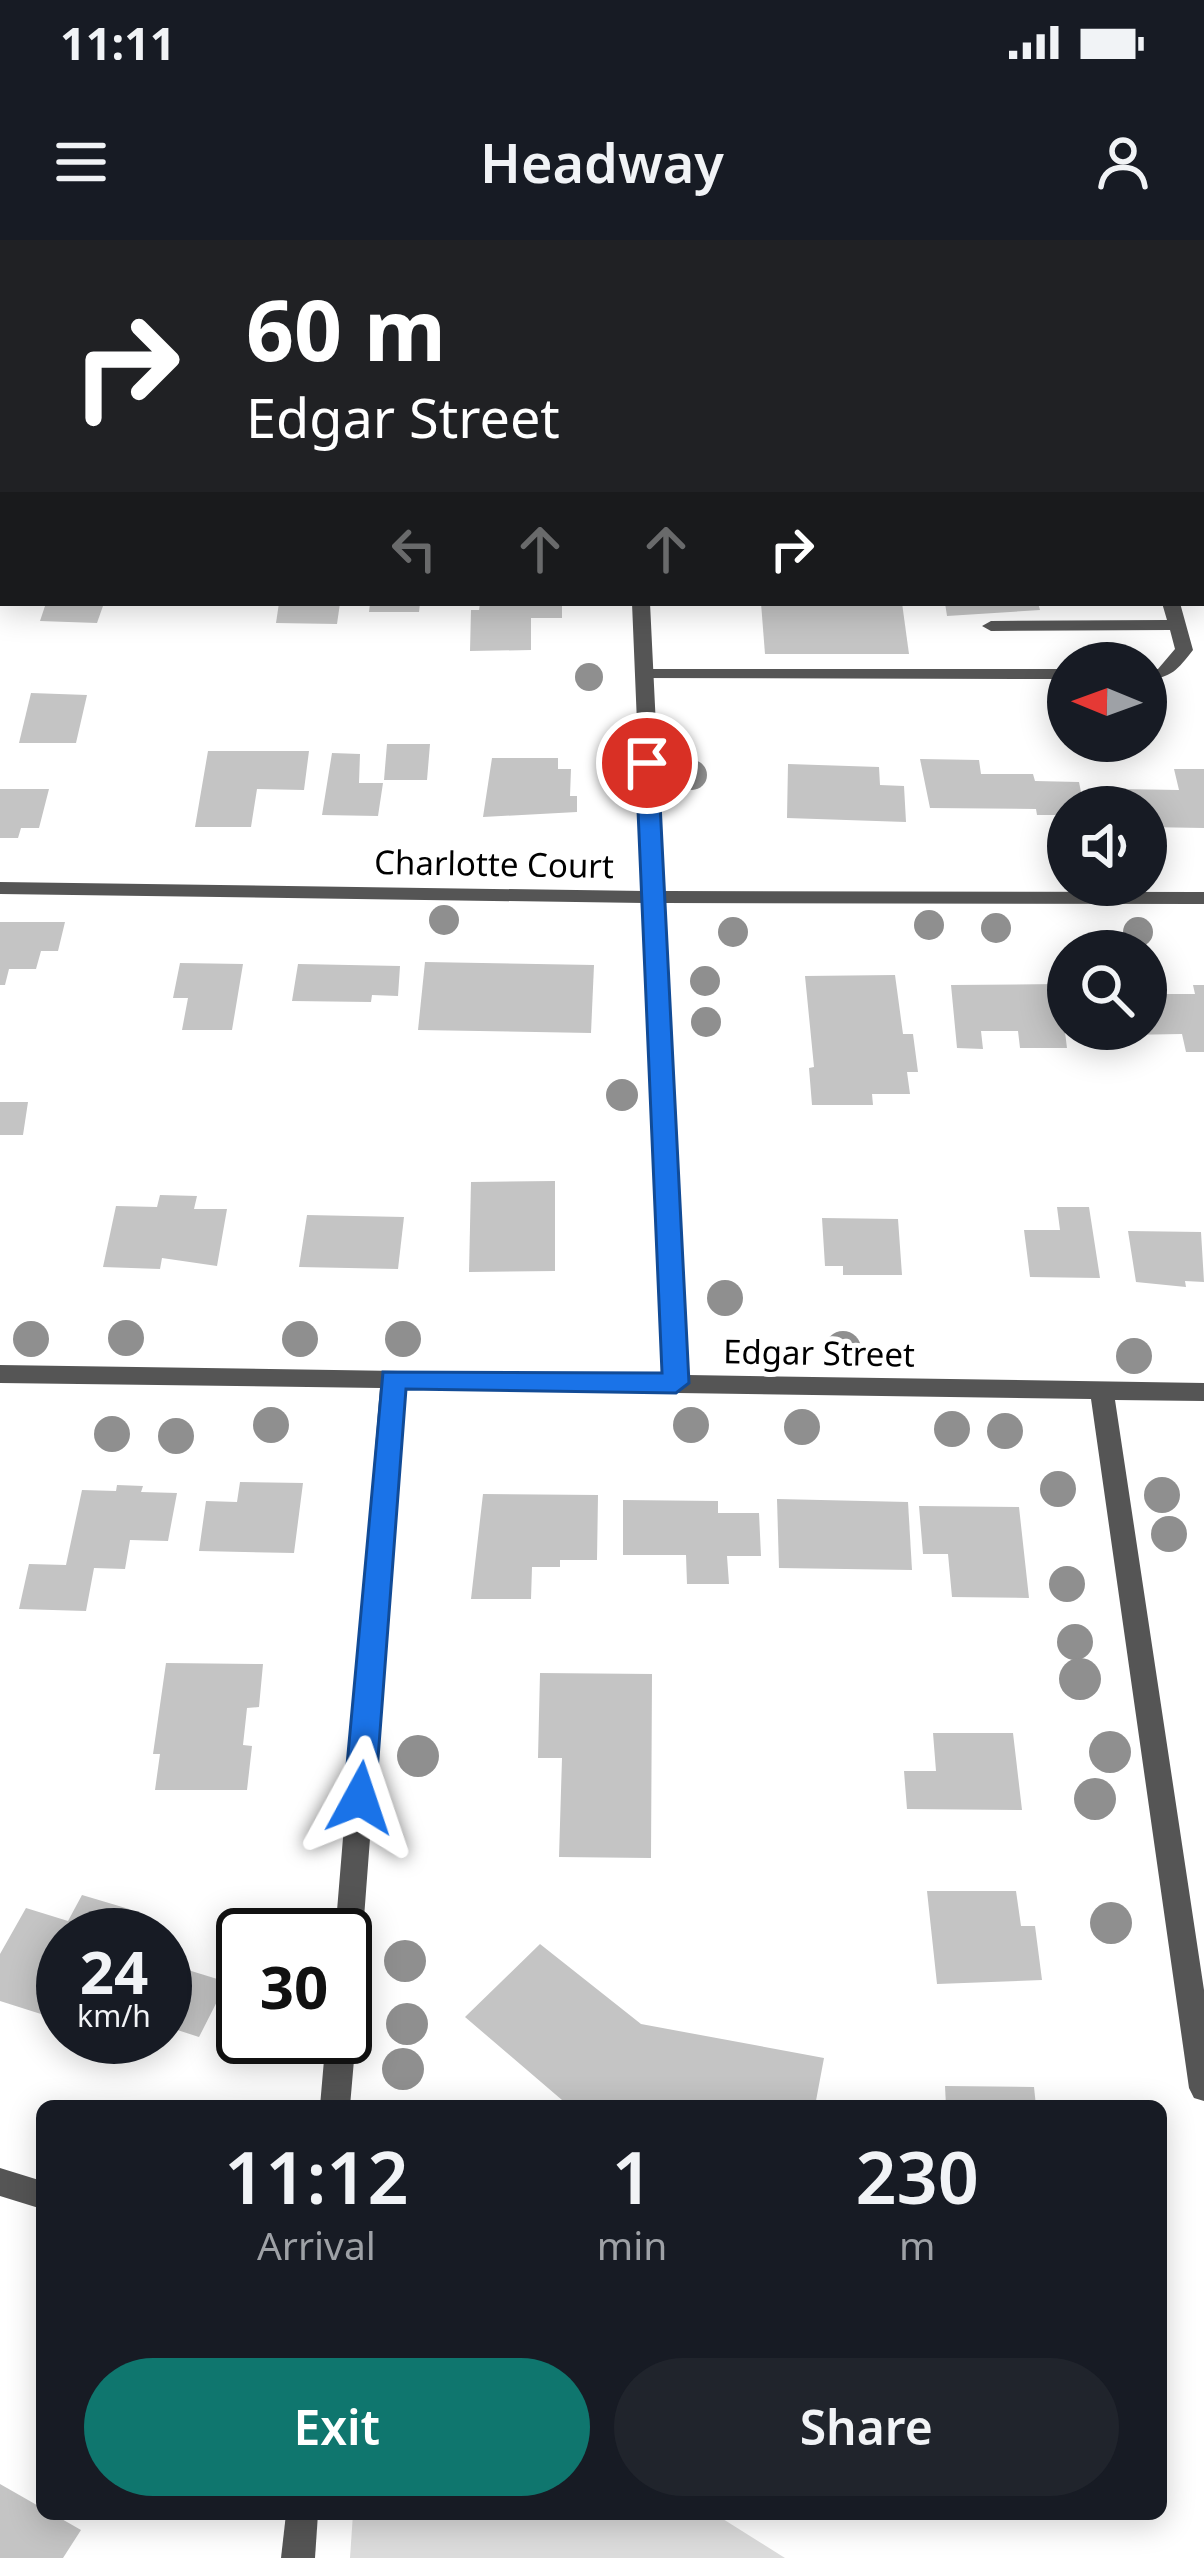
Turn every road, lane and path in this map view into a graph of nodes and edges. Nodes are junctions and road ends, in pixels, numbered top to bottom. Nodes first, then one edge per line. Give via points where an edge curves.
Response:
1 (641, 606) edge
2 (1172, 606) edge
3 (991, 626) dead end
4 (1178, 626) junction
5 (1167, 669) edge
6 (644, 674) junction
7 (1047, 674) edge
8 (0, 888) edge
9 (651, 897) junction
10 (1204, 898) edge
11 (0, 1374) edge
12 (393, 1379) junction
13 (676, 1383) junction
14 (1102, 1391) junction
15 (1204, 1393) edge
16 (351, 1908) edge
17 (339, 2064) edge
18 (1204, 2088) edge
19 (336, 2100) edge
20 (0, 2182) edge
21 (36, 2193) edge
22 (301, 2520) edge
23 (298, 2558) edge

1 - 6 street
2 - 4 street
3 - 4 street
4 - 5 street via 1184,650
6 - 7 street
6 - 9 street
8 - 9 street, Charlotte Court
9 - 10 street, Charlotte Court
9 - 13 street
11 - 12 street, Edgar Street
12 - 13 street, Edgar Street
12 - 16 street
13 - 14 street, Edgar Street
14 - 15 street, Edgar Street
14 - 18 street
17 - 19 street
20 - 21 street
22 - 23 street

